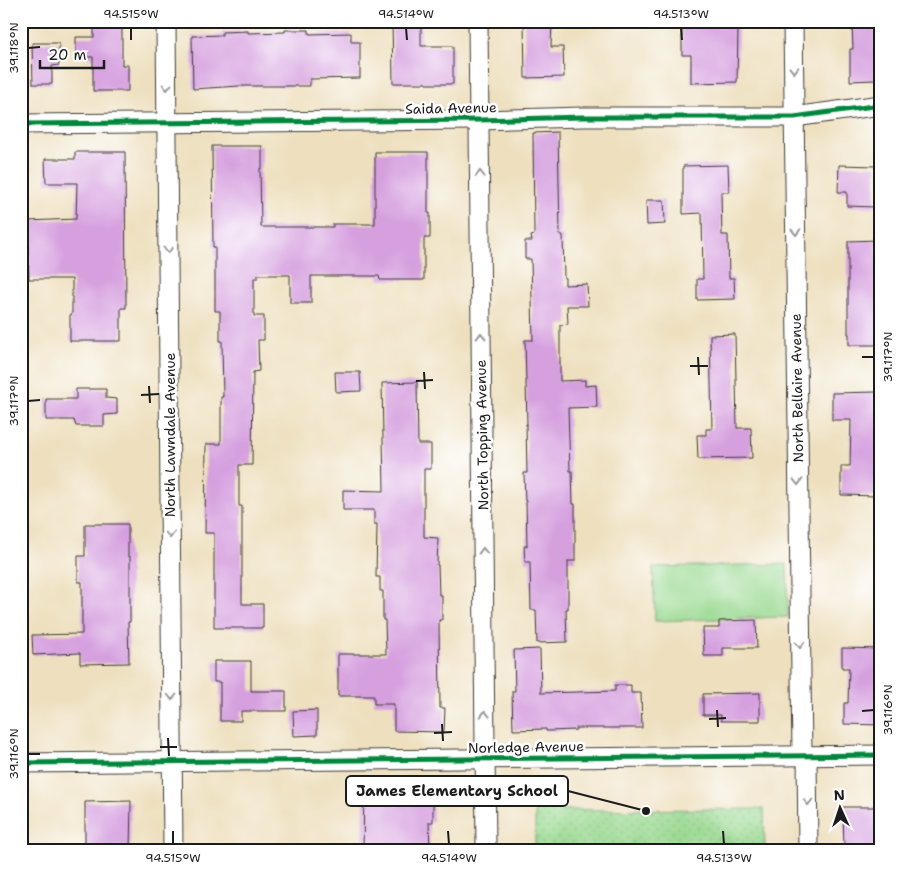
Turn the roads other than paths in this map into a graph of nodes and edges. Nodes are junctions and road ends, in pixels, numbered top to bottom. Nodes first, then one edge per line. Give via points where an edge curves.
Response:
1 (166, 21) edge
2 (478, 21) edge
3 (793, 21) edge
4 (881, 105) edge
5 (794, 117) junction
6 (479, 120) junction
7 (167, 123) junction
8 (21, 124) edge
9 (804, 755) junction
10 (881, 755) edge
11 (486, 758) junction
12 (172, 762) junction
13 (21, 763) edge
14 (173, 850) edge
15 (486, 850) edge
16 (808, 850) edge

1 -> 7 street, North Lawndale Avenue
2 - 6 street, North Topping Avenue
3 -> 5 street, North Bellaire Avenue
4 - 5 street, Saida Avenue
5 - 6 street, Saida Avenue
5 -> 9 street, North Bellaire Avenue
6 - 7 street, Saida Avenue
11 -> 6 street, North Topping Avenue
7 - 8 street, Saida Avenue
7 -> 12 street, North Lawndale Avenue
9 - 10 street, Norledge Avenue
9 - 11 street, Norledge Avenue
9 -> 16 street, North Bellaire Avenue
11 - 12 street, Norledge Avenue
11 - 15 street, North Topping Avenue
12 - 13 street, Norledge Avenue
12 - 14 street, North Lawndale Avenue

